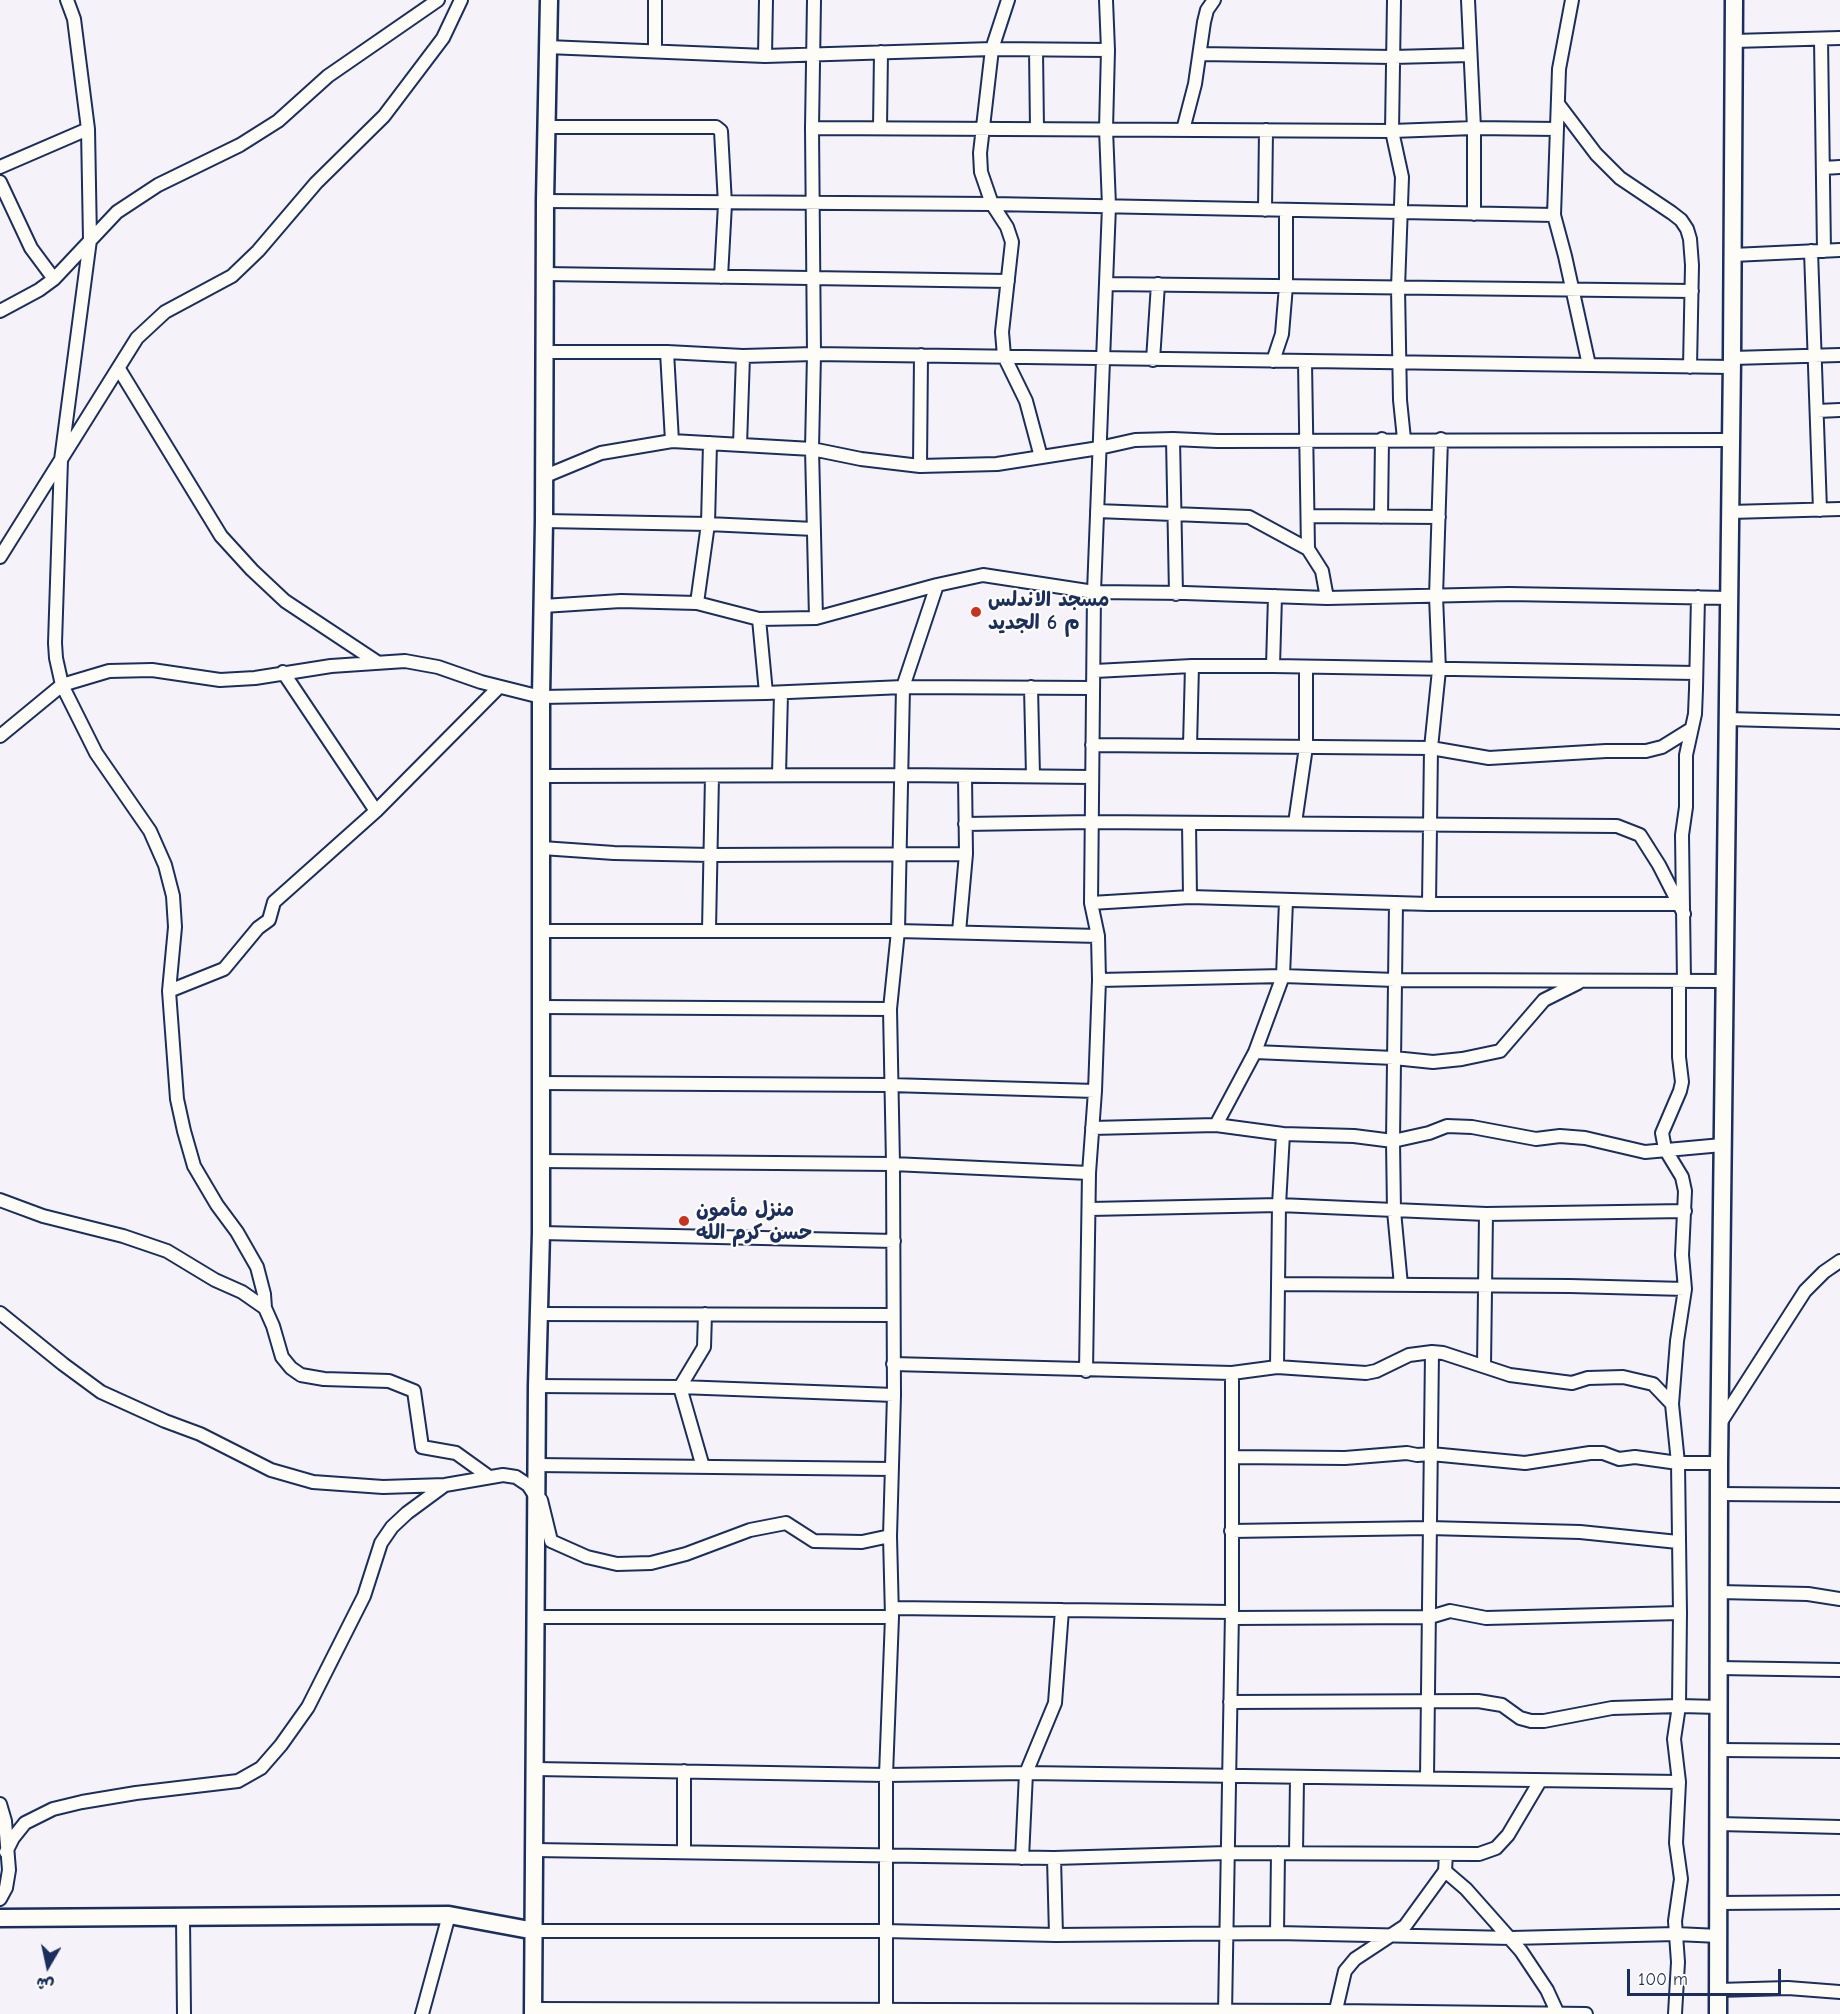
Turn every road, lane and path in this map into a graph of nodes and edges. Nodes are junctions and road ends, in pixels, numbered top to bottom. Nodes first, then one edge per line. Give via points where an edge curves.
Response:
1 (67, 0) edge
2 (438, 0) edge
3 (461, 0) edge
4 (549, 0) edge
5 (655, 0) edge
6 (766, 0) edge
7 (814, 0) edge
8 (1008, 0) edge
9 (1106, 0) edge
10 (1214, 0) edge
11 (1394, 0) edge
12 (1468, 0) edge
13 (1572, 0) edge
14 (1734, 0) edge
15 (1840, 38) edge
16 (1821, 39) junction
17 (1734, 41) junction
18 (547, 47) junction
19 (992, 50) junction
20 (1036, 50) junction
21 (1108, 50) junction
22 (654, 51) junction
23 (881, 52) junction
24 (814, 54) junction
25 (1200, 54) junction
26 (1470, 55) junction
27 (765, 56) junction
28 (1393, 57) junction
29 (1559, 105) junction
30 (546, 127) junction
31 (812, 128) junction
32 (880, 128) junction
33 (1474, 128) junction
34 (88, 129) junction
35 (983, 129) junction
36 (1037, 129) junction
37 (1106, 129) junction
38 (1557, 129) junction
39 (1183, 130) junction
40 (1266, 130) junction
41 (1392, 131) junction
42 (0, 167) edge
43 (1840, 167) edge
44 (1823, 168) junction
45 (0, 182) edge
46 (545, 201) junction
47 (725, 204) junction
48 (812, 204) junction
49 (992, 204) junction
50 (1109, 206) junction
51 (1265, 210) junction
52 (1286, 211) junction
53 (1402, 213) junction
54 (1474, 213) junction
55 (1554, 215) junction
56 (90, 240) junction
57 (1840, 250) edge
58 (1811, 251) junction
59 (1824, 251) junction
60 (1733, 255) junction
61 (546, 274) junction
62 (721, 277) junction
63 (54, 279) junction
64 (812, 279) junction
65 (1008, 282) junction
66 (1107, 284) junction
67 (1158, 284) junction
68 (1286, 286) junction
69 (1398, 288) junction
70 (1573, 290) junction
71 (1692, 291) junction
72 (0, 311) edge
73 (545, 352) junction
74 (668, 352) junction
75 (814, 354) junction
76 (921, 355) junction
77 (1840, 355) edge
78 (743, 356) junction
79 (1004, 356) junction
80 (1815, 356) junction
81 (1104, 358) junction
82 (1154, 360) junction
83 (1273, 361) junction
84 (1305, 362) junction
85 (1399, 363) junction
86 (1732, 363) junction
87 (1589, 365) junction
88 (1690, 367) junction
89 (119, 369) junction
90 (1840, 410) edge
91 (1817, 411) junction
92 (1173, 439) junction
93 (1404, 439) junction
94 (1441, 439) junction
95 (1306, 440) junction
96 (1382, 440) junction
97 (1730, 440) junction
98 (672, 441) junction
99 (710, 443) junction
100 (740, 445) junction
101 (1100, 448) junction
102 (812, 449) junction
103 (1041, 457) junction
104 (61, 460) junction
105 (920, 466) junction
106 (543, 477) junction
107 (1840, 509) edge
108 (1820, 510) junction
109 (1097, 511) junction
110 (1730, 513) junction
111 (1175, 515) junction
112 (1308, 516) junction
113 (1382, 517) junction
114 (1439, 517) junction
115 (544, 521) junction
116 (708, 524) junction
117 (814, 529) junction
118 (1308, 549) junction
119 (0, 557) edge
120 (937, 585) junction
121 (1094, 592) junction
122 (1176, 594) junction
123 (1275, 596) junction
124 (1436, 596) junction
125 (1698, 597) junction
126 (1327, 598) junction
127 (1728, 598) junction
128 (697, 603) junction
129 (543, 606) junction
130 (816, 618) junction
131 (759, 619) junction
132 (377, 662) junction
133 (1192, 666) junction
134 (1273, 666) junction
135 (1306, 667) junction
136 (1439, 670) junction
137 (1095, 671) junction
138 (283, 672) junction
139 (1696, 673) junction
140 (62, 685) junction
141 (499, 687) junction
142 (903, 687) junction
143 (1031, 687) junction
144 (1093, 688) junction
145 (766, 693) junction
146 (781, 693) junction
147 (541, 697) junction
148 (1727, 719) junction
149 (1840, 722) edge
150 (1691, 729) junction
151 (0, 736) edge
152 (1092, 745) junction
153 (1190, 746) junction
154 (1306, 747) junction
155 (1431, 748) junction
156 (779, 775) junction
157 (901, 775) junction
158 (542, 776) junction
159 (712, 776) junction
160 (964, 776) junction
161 (1033, 776) junction
162 (1092, 777) junction
163 (376, 811) junction
164 (1092, 822) junction
165 (1189, 823) junction
166 (1295, 823) junction
167 (965, 824) junction
168 (1429, 825) junction
169 (542, 848) junction
170 (900, 853) junction
171 (966, 854) junction
172 (711, 855) junction
173 (1190, 897) junction
174 (1286, 901) junction
175 (1091, 903) junction
176 (1396, 903) junction
177 (1429, 904) junction
178 (1681, 909) junction
179 (709, 930) junction
180 (540, 931) junction
181 (898, 931) junction
182 (959, 932) junction
183 (1098, 936) junction
184 (1283, 976) junction
185 (1099, 980) junction
186 (1395, 980) junction
187 (1582, 981) junction
188 (1682, 981) junction
189 (1724, 981) junction
190 (169, 991) junction
191 (542, 1007) junction
192 (890, 1010) junction
193 (1255, 1052) junction
194 (1394, 1058) junction
195 (542, 1083) junction
196 (890, 1085) junction
197 (1095, 1091) junction
198 (1216, 1125) junction
199 (1092, 1128) junction
200 (1283, 1134) junction
201 (1393, 1141) junction
202 (1722, 1145) junction
203 (1665, 1149) junction
204 (540, 1161) junction
205 (893, 1164) junction
206 (1089, 1173) junction
207 (0, 1200) edge
208 (1279, 1206) junction
209 (1090, 1209) junction
210 (1394, 1211) junction
211 (1684, 1211) junction
212 (1486, 1214) junction
213 (541, 1233) junction
214 (894, 1241) junction
215 (1840, 1261) edge
216 (1278, 1284) junction
217 (1401, 1285) junction
218 (1486, 1285) junction
219 (1685, 1289) junction
220 (265, 1308) junction
221 (0, 1313) edge
222 (539, 1314) junction
223 (705, 1314) junction
224 (893, 1315) junction
225 (1432, 1352) junction
226 (893, 1365) junction
227 (1484, 1366) junction
228 (1277, 1367) junction
229 (1086, 1371) junction
230 (1232, 1373) junction
231 (537, 1386) junction
232 (680, 1387) junction
233 (894, 1395) junction
234 (1672, 1404) junction
235 (1719, 1425) junction
236 (1431, 1454) junction
237 (1232, 1457) junction
238 (1678, 1463) junction
239 (1719, 1463) junction
240 (703, 1467) junction
241 (892, 1469) junction
242 (488, 1476) junction
243 (536, 1481) junction
244 (445, 1485) junction
245 (1719, 1494) junction
246 (1840, 1495) edge
247 (1429, 1528) junction
248 (1231, 1532) junction
249 (890, 1536) junction
250 (1678, 1542) junction
251 (1719, 1592) junction
252 (1840, 1599) edge
253 (1062, 1610) junction
254 (892, 1613) junction
255 (1680, 1613) junction
256 (1232, 1615) junction
257 (535, 1617) junction
258 (1430, 1617) junction
259 (1719, 1668) junction
260 (1840, 1670) edge
261 (1428, 1700) junction
262 (1230, 1702) junction
263 (1679, 1706) junction
264 (1720, 1707) junction
265 (1720, 1750) junction
266 (1840, 1751) edge
267 (536, 1769) junction
268 (684, 1771) junction
269 (1026, 1773) junction
270 (886, 1775) junction
271 (1228, 1777) junction
272 (1297, 1778) junction
273 (1427, 1778) junction
274 (1540, 1780) junction
275 (1679, 1782) junction
276 (0, 1804) edge
277 (1719, 1824) junction
278 (1840, 1827) edge
279 (0, 1836) edge
280 (534, 1850) junction
281 (6, 1852) junction
282 (684, 1852) junction
283 (1227, 1853) junction
284 (1278, 1853) junction
285 (1296, 1853) junction
286 (1446, 1854) junction
287 (885, 1855) junction
288 (1022, 1858) junction
289 (1054, 1858) junction
290 (1445, 1871) junction
291 (0, 1899) edge
292 (1840, 1902) edge
293 (1719, 1903) junction
294 (449, 1915) junction
295 (0, 1918) edge
296 (183, 1918) junction
297 (535, 1930) junction
298 (885, 1931) junction
299 (1277, 1933) junction
300 (1227, 1934) junction
301 (1676, 1934) junction
302 (1056, 1935) junction
303 (1393, 1935) junction
304 (1719, 1936) junction
305 (1511, 1938) junction
306 (1718, 1990) junction
307 (1840, 1992) edge
308 (533, 2012) edge
309 (715, 2012) edge
310 (886, 2012) edge
311 (1020, 2012) edge
312 (1226, 2013) edge
313 (1335, 2013) edge
314 (1558, 2013) edge
315 (184, 2014) edge
316 (422, 2014) edge
317 (1586, 2014) edge
318 (1675, 2014) edge
319 (1718, 2014) edge

1 - 34 street via 74,19
2 - 56 street via 328,76 278,121 240,145 158,185 117,212
3 - 89 street via 443,38 384,116 316,183 232,276 165,312 137,338
4 - 18 street
5 - 22 street
6 - 27 street
7 - 24 street
8 - 19 street
9 - 21 street
10 - 25 street via 1207,10
11 - 28 street
12 - 26 street
13 - 29 street via 1559,69
14 - 17 street
15 - 16 street
16 - 17 street
16 - 44 street
17 - 60 street
18 - 22 street
18 - 30 street
19 - 20 street
19 - 23 street
19 - 35 street
20 - 21 street
20 - 36 street
21 - 37 street
22 - 27 street
23 - 24 street
23 - 32 street
24 - 27 street
24 - 31 street
25 - 28 street
25 - 39 street
26 - 28 street
26 - 33 street
28 - 41 street
29 - 38 street
29 - 71 street via 1596,154 1620,178 1681,220 1690,239
30 - 46 street
30 - 47 street via 716,127 721,131
31 - 32 street
31 - 48 street
32 - 35 street
33 - 38 street
33 - 41 street
33 - 54 street
34 - 42 street
34 - 56 street
35 - 36 street
35 - 49 street via 981,172
36 - 37 street
37 - 39 street
37 - 50 street
38 - 55 street
39 - 40 street
40 - 41 street
40 - 51 street
41 - 53 street via 1402,177
43 - 44 street
44 - 59 street
45 - 63 street via 31,248
46 - 47 street
46 - 61 street
47 - 48 street
47 - 62 street
48 - 49 street
48 - 64 street
49 - 50 street
49 - 65 street via 1007,227 1011,242
50 - 51 street
50 - 66 street
51 - 52 street
52 - 53 street
52 - 68 street
53 - 54 street
53 - 69 street
54 - 55 street
55 - 70 street
56 - 63 street
56 - 104 street
57 - 59 street
58 - 59 street
58 - 60 street
58 - 80 street
60 - 86 street
61 - 62 street
61 - 73 street
62 - 64 street
63 - 72 street
64 - 65 street
64 - 75 street
65 - 79 street via 1002,332
66 - 67 street
66 - 81 street
67 - 68 street
67 - 82 street
68 - 69 street
68 - 83 street via 1282,334
69 - 70 street
69 - 85 street
70 - 71 street
70 - 87 street
71 - 88 street
73 - 74 street
73 - 106 street
74 - 78 street
74 - 98 street
75 - 76 street
75 - 78 street
75 - 102 street
76 - 79 street
76 - 105 street
77 - 80 street
78 - 100 street
79 - 81 street
79 - 103 street via 1026,401
80 - 86 street
80 - 91 street
81 - 82 street
81 - 101 street
82 - 83 street
83 - 84 street
84 - 85 street
84 - 95 street
85 - 87 street
85 - 93 street
86 - 88 street
86 - 97 street
87 - 88 street
89 - 104 street
89 - 132 street via 221,536 285,601
90 - 91 street
91 - 108 street
92 - 95 street
92 - 101 street via 1135,440
92 - 111 street
93 - 94 street
93 - 96 street
94 - 97 street
94 - 114 street
95 - 96 street
95 - 112 street
96 - 113 street
97 - 110 street
98 - 99 street
98 - 106 street via 601,453
99 - 100 street
99 - 116 street
100 - 102 street
101 - 103 street
101 - 109 street
102 - 105 street
102 - 117 street
103 - 105 street via 997,464
104 - 119 street
104 - 140 street via 54,643
106 - 115 street
107 - 108 street
108 - 110 street
109 - 111 street
109 - 121 street
110 - 127 street
111 - 118 street via 1248,517
111 - 122 street
112 - 113 street
112 - 118 street
113 - 114 street
114 - 124 street
115 - 116 street
115 - 129 street
116 - 117 street
116 - 128 street
117 - 130 street
118 - 126 street via 1322,571
120 - 121 street via 983,575
120 - 130 street
120 - 142 street
121 - 122 street
121 - 137 street
122 - 123 street
123 - 126 street
123 - 134 street
124 - 125 street
124 - 126 street
124 - 136 street
125 - 127 street
125 - 139 street
127 - 148 street
128 - 129 street
128 - 131 street
129 - 147 street
130 - 131 street
131 - 145 street
132 - 138 street
132 - 141 street via 405,661 438,667
133 - 134 street
133 - 137 street
133 - 153 street
134 - 135 street
135 - 136 street
135 - 154 street
136 - 139 street
136 - 155 street
137 - 144 street
138 - 140 street via 220,680 152,670 109,671
138 - 163 street
139 - 150 street
140 - 151 street
140 - 190 street via 96,753 150,831 165,865 175,927
141 - 147 street
141 - 163 street
142 - 143 street
142 - 146 street
142 - 157 street
143 - 144 street
143 - 161 street
144 - 152 street
145 - 146 street
145 - 147 street
146 - 156 street
147 - 158 street
148 - 149 street
148 - 189 street
150 - 155 street via 1662,747 1646,751 1489,758
150 - 178 street via 1686,755
152 - 153 street
152 - 162 street
153 - 154 street
154 - 155 street
154 - 166 street
155 - 168 street
156 - 157 street
156 - 159 street
157 - 160 street
157 - 170 street
158 - 159 street
158 - 169 street
159 - 172 street
160 - 161 street
160 - 167 street
161 - 162 street
162 - 164 street
163 - 190 street via 274,902 269,920 224,969
164 - 165 street
164 - 167 street
164 - 175 street
165 - 166 street
165 - 173 street
166 - 168 street
167 - 171 street
168 - 177 street
168 - 178 street via 1624,828 1640,835
169 - 172 street
169 - 180 street
170 - 171 street
170 - 172 street
170 - 181 street
171 - 182 street
172 - 179 street
173 - 174 street
173 - 175 street
174 - 176 street
174 - 184 street
175 - 183 street
176 - 177 street
176 - 186 street
177 - 178 street
178 - 188 street
179 - 180 street
179 - 181 street
180 - 191 street
181 - 182 street
181 - 192 street
182 - 183 street
183 - 185 street
184 - 185 street
184 - 186 street
184 - 193 street
185 - 197 street
186 - 187 street
186 - 194 street
187 - 188 street
187 - 194 street via 1544,1000 1500,1051 1433,1062
188 - 189 street
188 - 203 street via 1682,1082 1663,1126
189 - 202 street
190 - 220 street via 177,1099 194,1166 257,1268
191 - 192 street
191 - 195 street
192 - 196 street
193 - 194 street
193 - 198 street
194 - 201 street
195 - 196 street
195 - 204 street
196 - 197 street
196 - 205 street
197 - 199 street
198 - 199 street
198 - 200 street
199 - 206 street
200 - 201 street
200 - 208 street
201 - 203 street via 1448,1126 1536,1139 1585,1138 1645,1152
201 - 210 street
202 - 203 street
202 - 235 street
203 - 211 street via 1684,1182
204 - 205 street
204 - 213 street
205 - 206 street
205 - 214 street
206 - 209 street
207 - 220 street via 167,1251
208 - 209 street
208 - 210 street
208 - 216 street
209 - 229 street
210 - 212 street
210 - 217 street
211 - 212 street
211 - 219 street
212 - 218 street
213 - 214 street
213 - 222 street
214 - 224 street
215 - 235 street via 1805,1291
216 - 217 street
216 - 228 street
217 - 218 street
218 - 219 street
218 - 227 street
219 - 234 street
220 - 242 street via 282,1356 291,1368 301,1375 324,1379 389,1380 414,1391 422,1447 456,1453
221 - 244 street via 101,1392 200,1434 271,1470 346,1486
222 - 223 street
222 - 231 street
223 - 224 street
223 - 232 street via 704,1347
224 - 226 street
225 - 227 street
225 - 228 street via 1409,1355 1366,1372
225 - 236 street
226 - 229 street
226 - 233 street
227 - 234 street via 1510,1375 1572,1383 1588,1378 1623,1377 1653,1384
228 - 230 street
229 - 230 street
230 - 237 street
231 - 232 street
231 - 243 street
232 - 233 street
232 - 240 street
233 - 241 street
234 - 238 street
235 - 239 street
236 - 237 street
236 - 238 street via 1535,1463 1568,1455 1603,1453 1619,1459 1635,1457
236 - 247 street
237 - 248 street
238 - 239 street
238 - 250 street
239 - 245 street
240 - 241 street
240 - 243 street
241 - 249 street
242 - 243 street via 516,1477 528,1485
242 - 244 street
243 - 249 street via 551,1541 587,1557 617,1564 651,1563 750,1530 786,1523 814,1541 862,1542
243 - 257 street
244 - 281 street via 407,1513 381,1543 364,1596 308,1707 261,1767 238,1781 136,1793 53,1809 25,1823
245 - 246 street
245 - 251 street
247 - 248 street
247 - 250 street via 1580,1532
247 - 258 street
248 - 256 street
249 - 254 street
250 - 255 street
251 - 252 street via 1808,1594
251 - 259 street
253 - 254 street
253 - 256 street
253 - 269 street via 1054,1703
254 - 257 street
254 - 270 street
255 - 258 street via 1486,1618 1450,1611
255 - 263 street
256 - 258 street
256 - 262 street
257 - 267 street
258 - 261 street
259 - 260 street
259 - 264 street
261 - 262 street
261 - 263 street via 1493,1702 1531,1721 1612,1708
261 - 273 street
262 - 271 street
263 - 264 street
263 - 275 street via 1674,1739
264 - 265 street
265 - 266 street
265 - 277 street
267 - 268 street
267 - 280 street
268 - 270 street
268 - 282 street
269 - 270 street
269 - 271 street
269 - 288 street
270 - 287 street
271 - 272 street
271 - 283 street
272 - 273 street
272 - 285 street
273 - 274 street
274 - 275 street
274 - 286 street via 1508,1835 1496,1848 1479,1854
275 - 301 street via 1676,1843 1681,1879
276 - 281 street
277 - 278 street
277 - 293 street
279 - 281 street
280 - 282 street
280 - 297 street
281 - 291 street via 9,1870
282 - 287 street
283 - 284 street
283 - 289 street
283 - 300 street
284 - 285 street
284 - 299 street
285 - 286 street
286 - 290 street
287 - 288 street
287 - 298 street
288 - 289 street
289 - 302 street
290 - 303 street via 1405,1926
290 - 305 street
292 - 293 street
293 - 304 street
294 - 296 street
294 - 297 street
294 - 316 street
295 - 296 street
296 - 315 street
297 - 298 street
297 - 308 street
298 - 302 street
298 - 310 street
299 - 300 street
299 - 303 street
300 - 302 street
300 - 312 street
301 - 304 street
301 - 305 street
301 - 318 street
303 - 305 street
303 - 313 street via 1356,1959 1346,1971
304 - 306 street
305 - 314 street
306 - 307 street via 1788,1988
306 - 319 street
308 - 309 street
309 - 310 street
310 - 311 street
311 - 312 street
312 - 313 street
313 - 314 street
314 - 317 street

